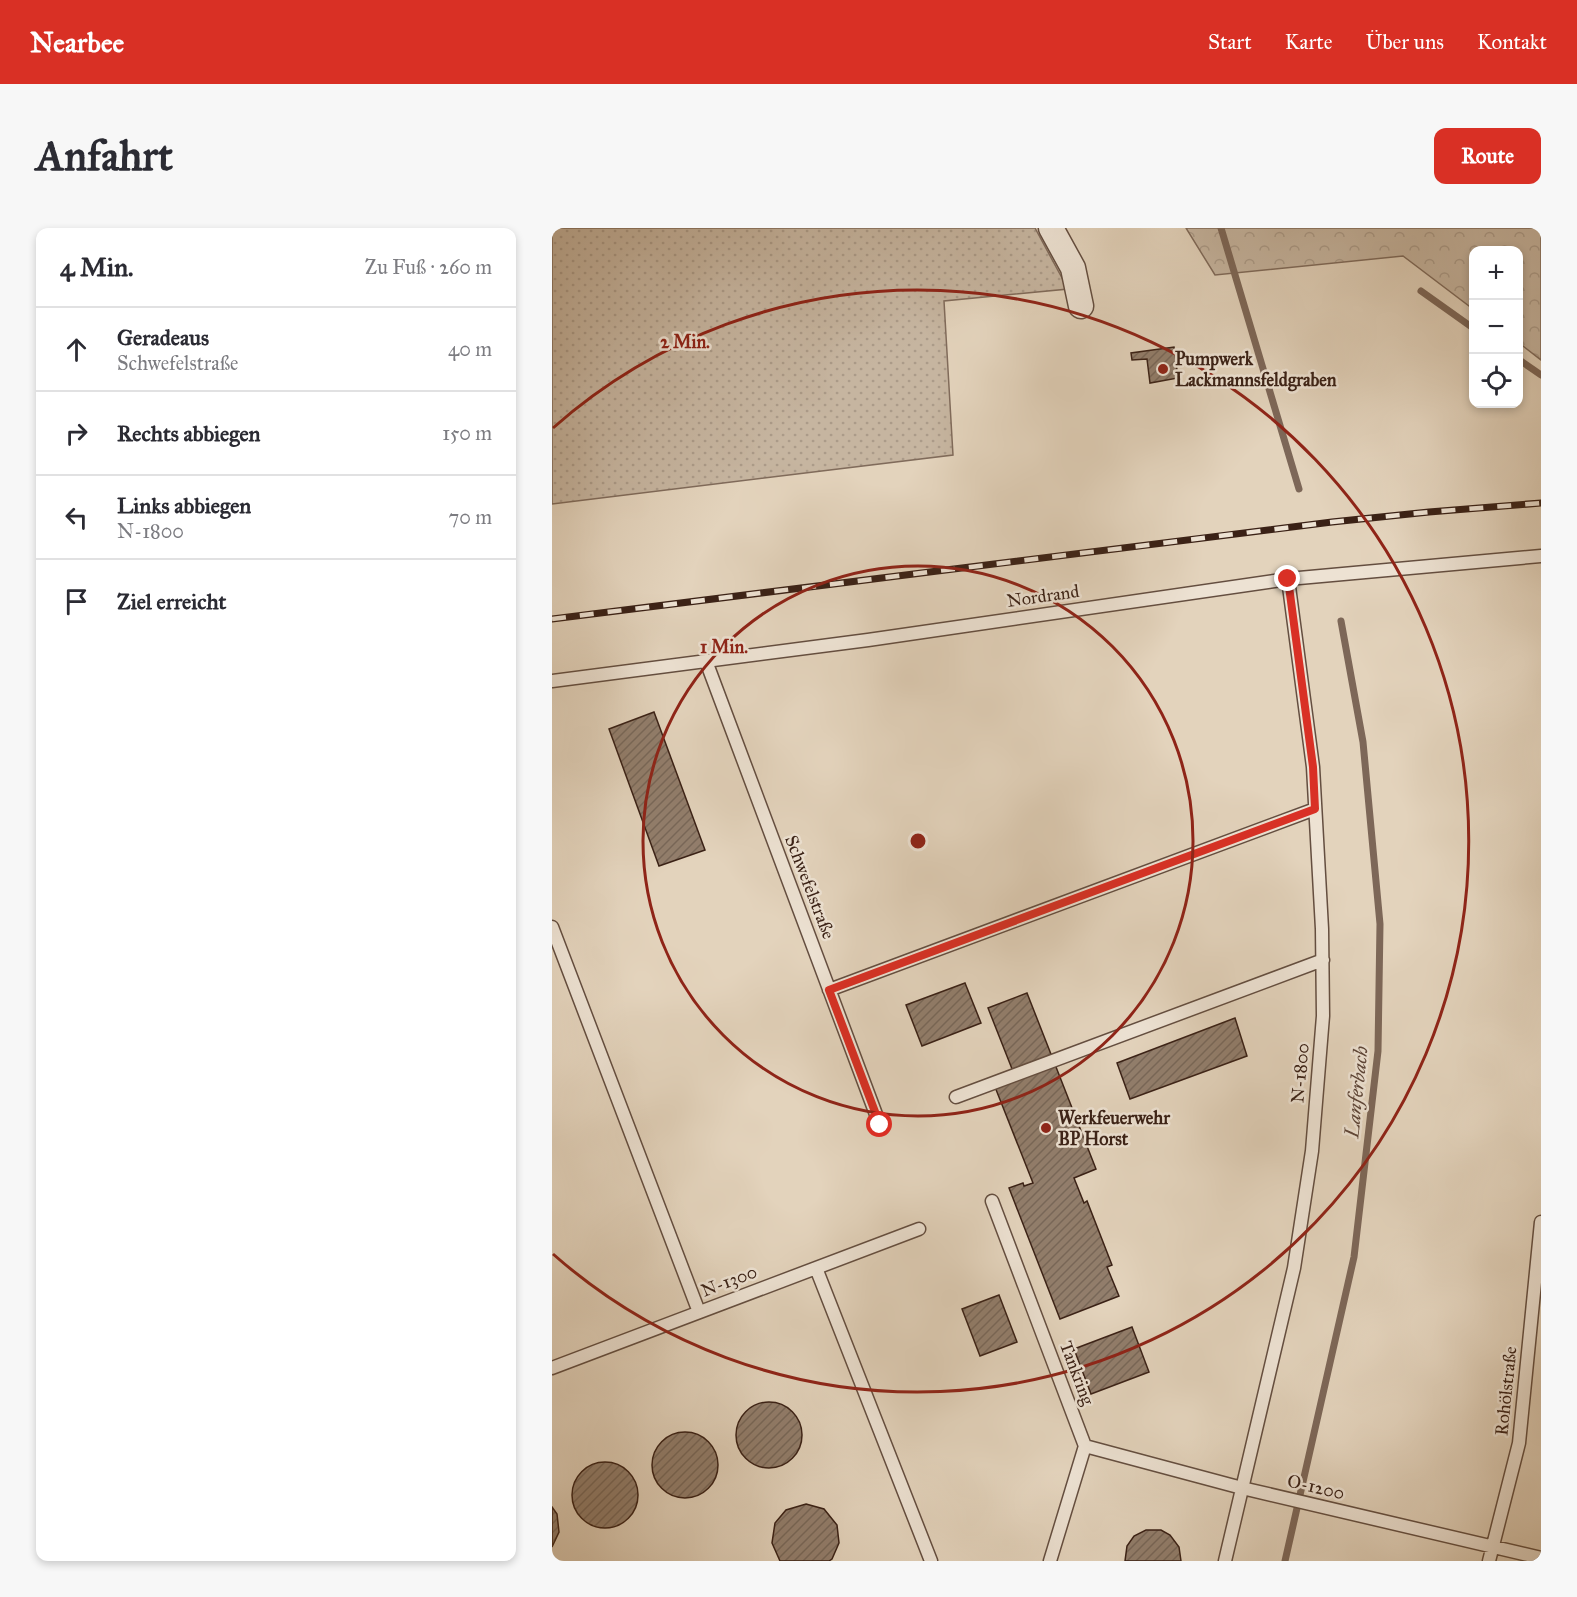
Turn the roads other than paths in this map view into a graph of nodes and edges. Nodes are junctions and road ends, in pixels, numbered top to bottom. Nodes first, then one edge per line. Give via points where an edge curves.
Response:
1 (1051, 228) edge
2 (1081, 306) dead end
3 (1541, 556) edge
4 (1288, 579) junction
5 (706, 661) junction
6 (552, 681) edge
7 (1315, 809) junction
8 (552, 927) edge
9 (1323, 960) junction
10 (829, 990) junction
11 (956, 1097) dead end
12 (880, 1125) dead end
13 (992, 1201) dead end
14 (1541, 1222) edge
15 (919, 1229) dead end
16 (816, 1268) junction
17 (699, 1312) junction
18 (552, 1368) edge
19 (1085, 1446) junction
20 (1242, 1488) junction
21 (1492, 1546) junction
22 (1541, 1558) edge
23 (931, 1561) edge
24 (1050, 1561) edge
25 (1224, 1561) edge
26 (1489, 1561) edge

1 - 2 street via 1073,268
3 - 4 lane, Nordrand
4 - 5 lane, Nordrand
4 - 7 lane, N-1800
5 - 6 lane, Nordrand
5 - 10 lane, Schwefelstraße
7 - 9 lane, N-1800
7 - 10 lane
8 - 17 lane
9 - 11 lane
9 - 20 lane, N-1800 via 1316,1106 1302,1221
10 - 12 lane, Schwefelstraße
13 - 19 lane, Tankring
14 - 21 lane, Rohölstraße via 1519,1443
15 - 16 lane, N-1300
16 - 17 lane, N-1300
16 - 23 lane
17 - 18 lane, N-1300
19 - 20 lane, O-1200
19 - 24 lane
20 - 21 lane, O-1200
20 - 25 lane, N-1800
21 - 22 lane, O-1200
21 - 26 lane, Rohölstraße

